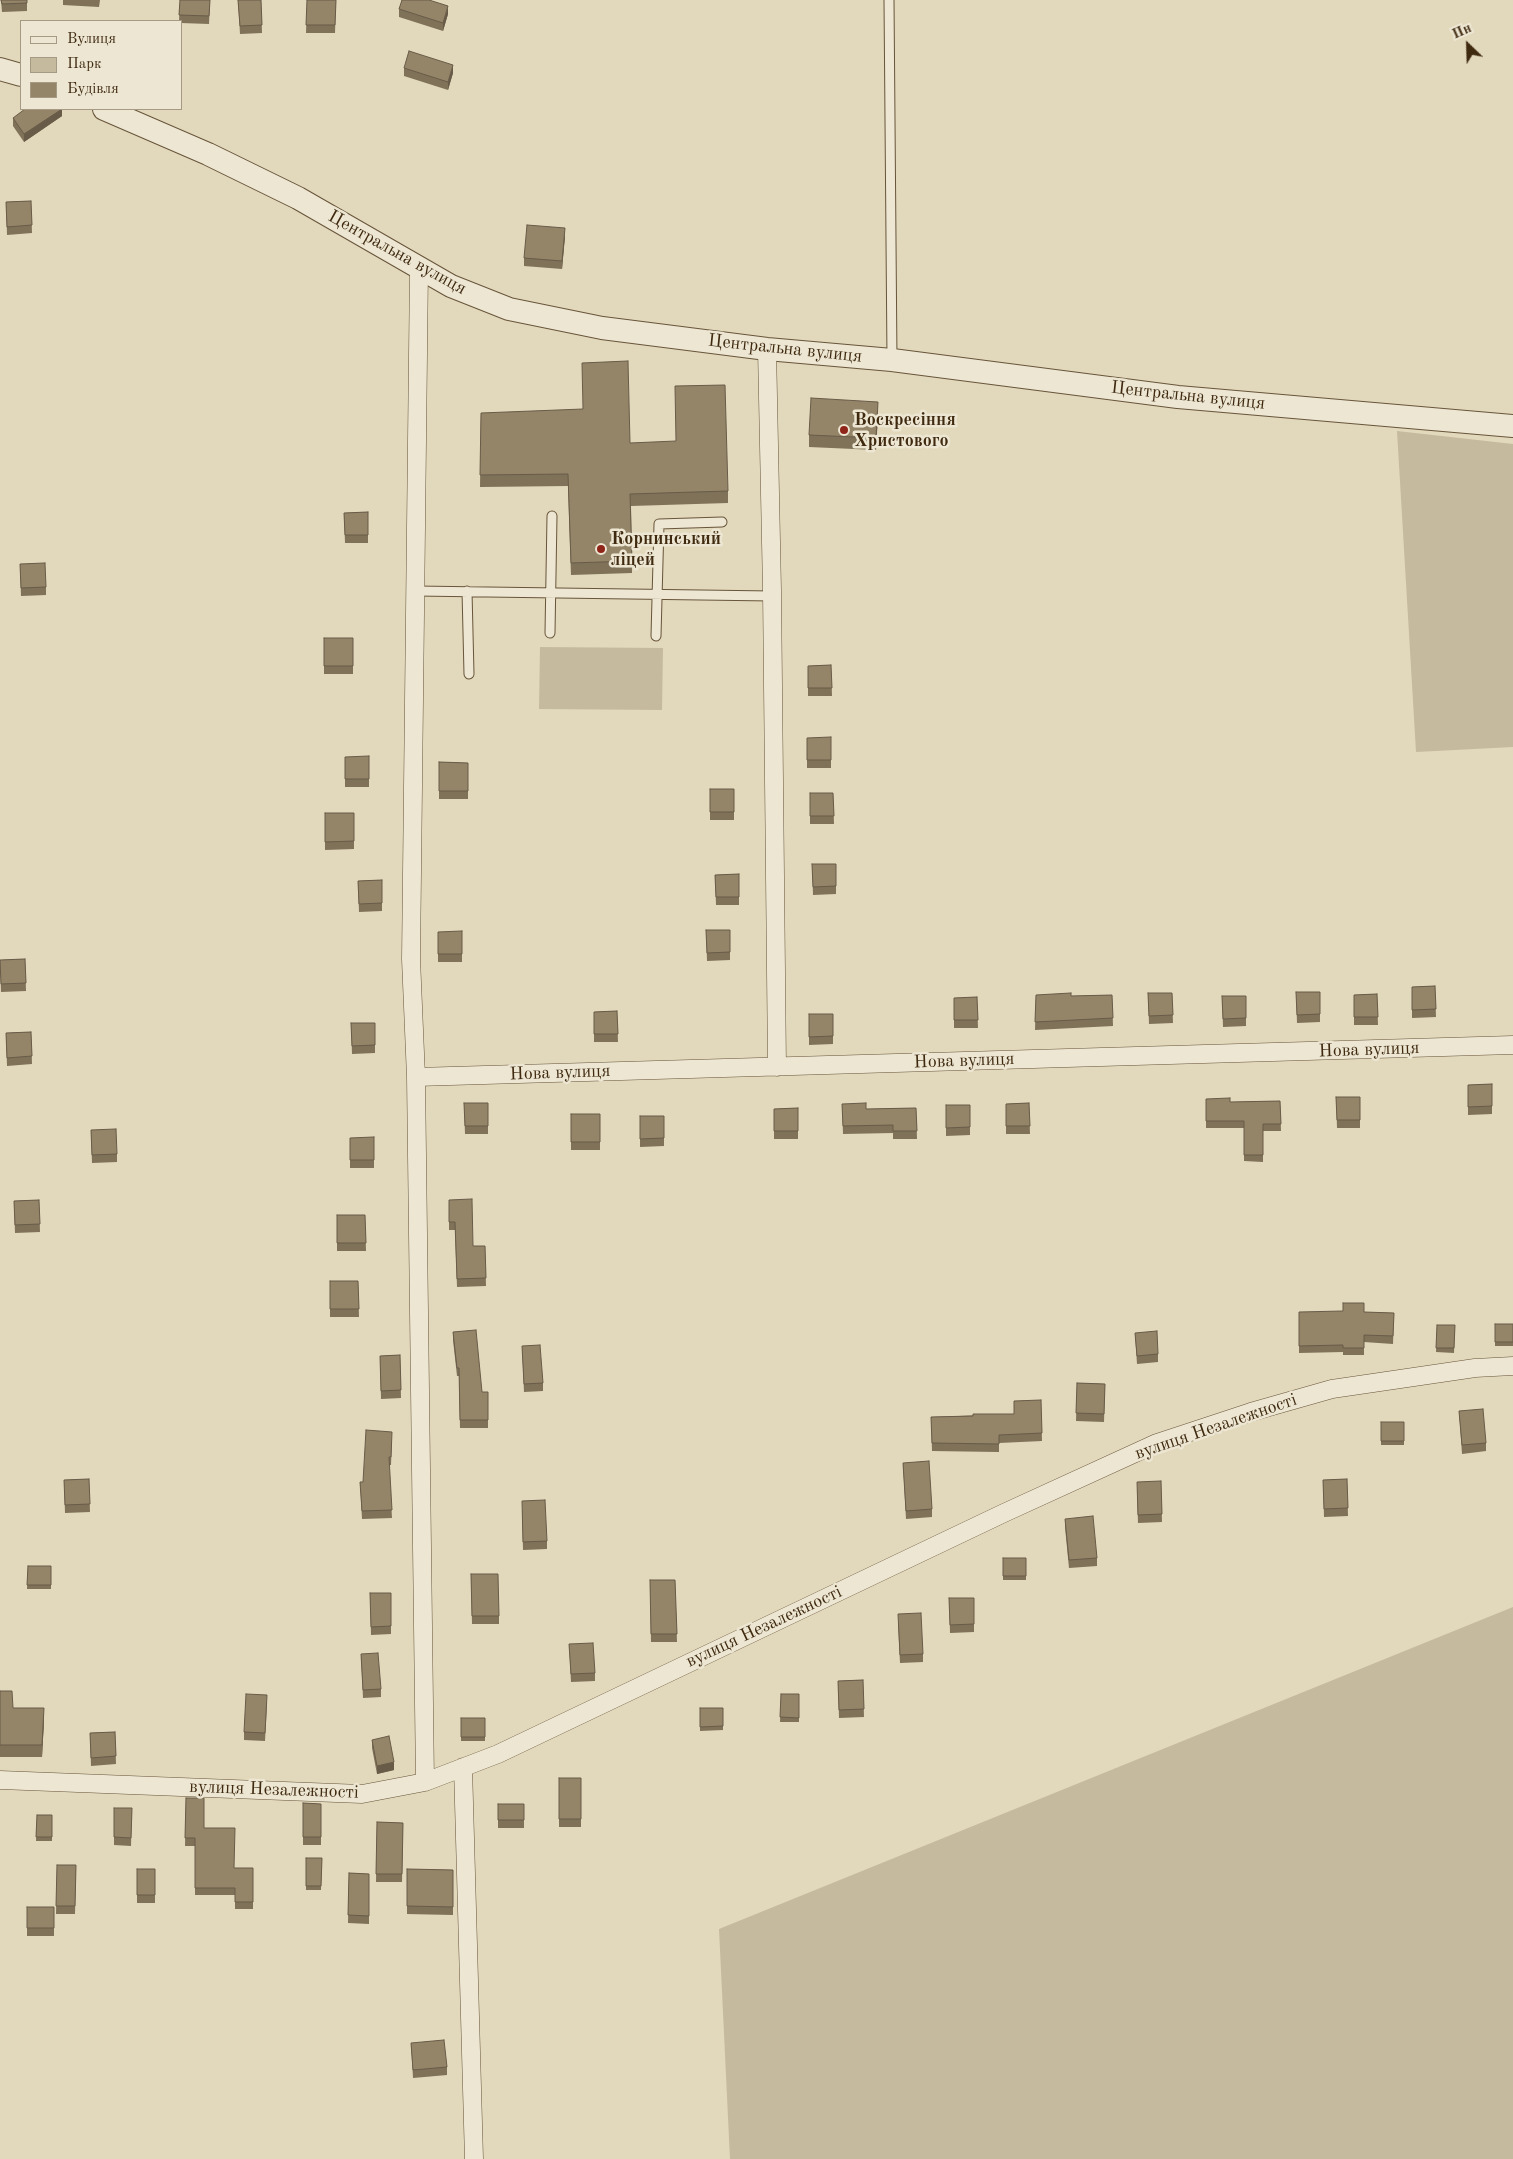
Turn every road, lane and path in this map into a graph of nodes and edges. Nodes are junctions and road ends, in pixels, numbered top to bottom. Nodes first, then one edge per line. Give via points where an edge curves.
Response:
1 (889, 0) edge
2 (0, 68) edge
3 (20, 75) edge
4 (106, 110) edge
5 (419, 268) junction
6 (767, 349) junction
7 (892, 360) junction
8 (1513, 426) edge
9 (552, 516) dead end
10 (722, 522) dead end
11 (416, 590) junction
12 (468, 591) junction
13 (550, 593) junction
14 (656, 594) junction
15 (772, 596) junction
16 (550, 633) dead end
17 (656, 636) dead end
18 (469, 674) dead end
19 (1513, 1045) edge
20 (777, 1067) junction
21 (416, 1078) junction
22 (1513, 1366) edge
23 (463, 1767) junction
24 (0, 1780) edge
25 (425, 1782) junction
26 (474, 2159) edge

1 - 7 lane
2 - 3 street
4 - 5 street, Центральна вулиця via 298,198
5 - 6 street, Центральна вулиця via 451,286 510,309 602,328
5 - 11 street
6 - 7 street, Центральна вулиця
6 - 15 street
7 - 8 street, Центральна вулиця via 1178,397
9 - 13 lane
10 - 14 lane via 659,524
11 - 12 lane
11 - 21 street via 411,959
12 - 13 lane
12 - 18 lane
13 - 14 lane
13 - 16 lane
14 - 15 lane
14 - 17 lane
15 - 20 street
19 - 20 street, Нова вулиця
20 - 21 street, Нова вулиця
21 - 25 street
22 - 23 street, вулиця Незалежності via 1475,1368 1332,1389 1157,1443 498,1754
23 - 25 street, вулиця Незалежності
23 - 26 street
24 - 25 street, вулиця Незалежності via 362,1794

